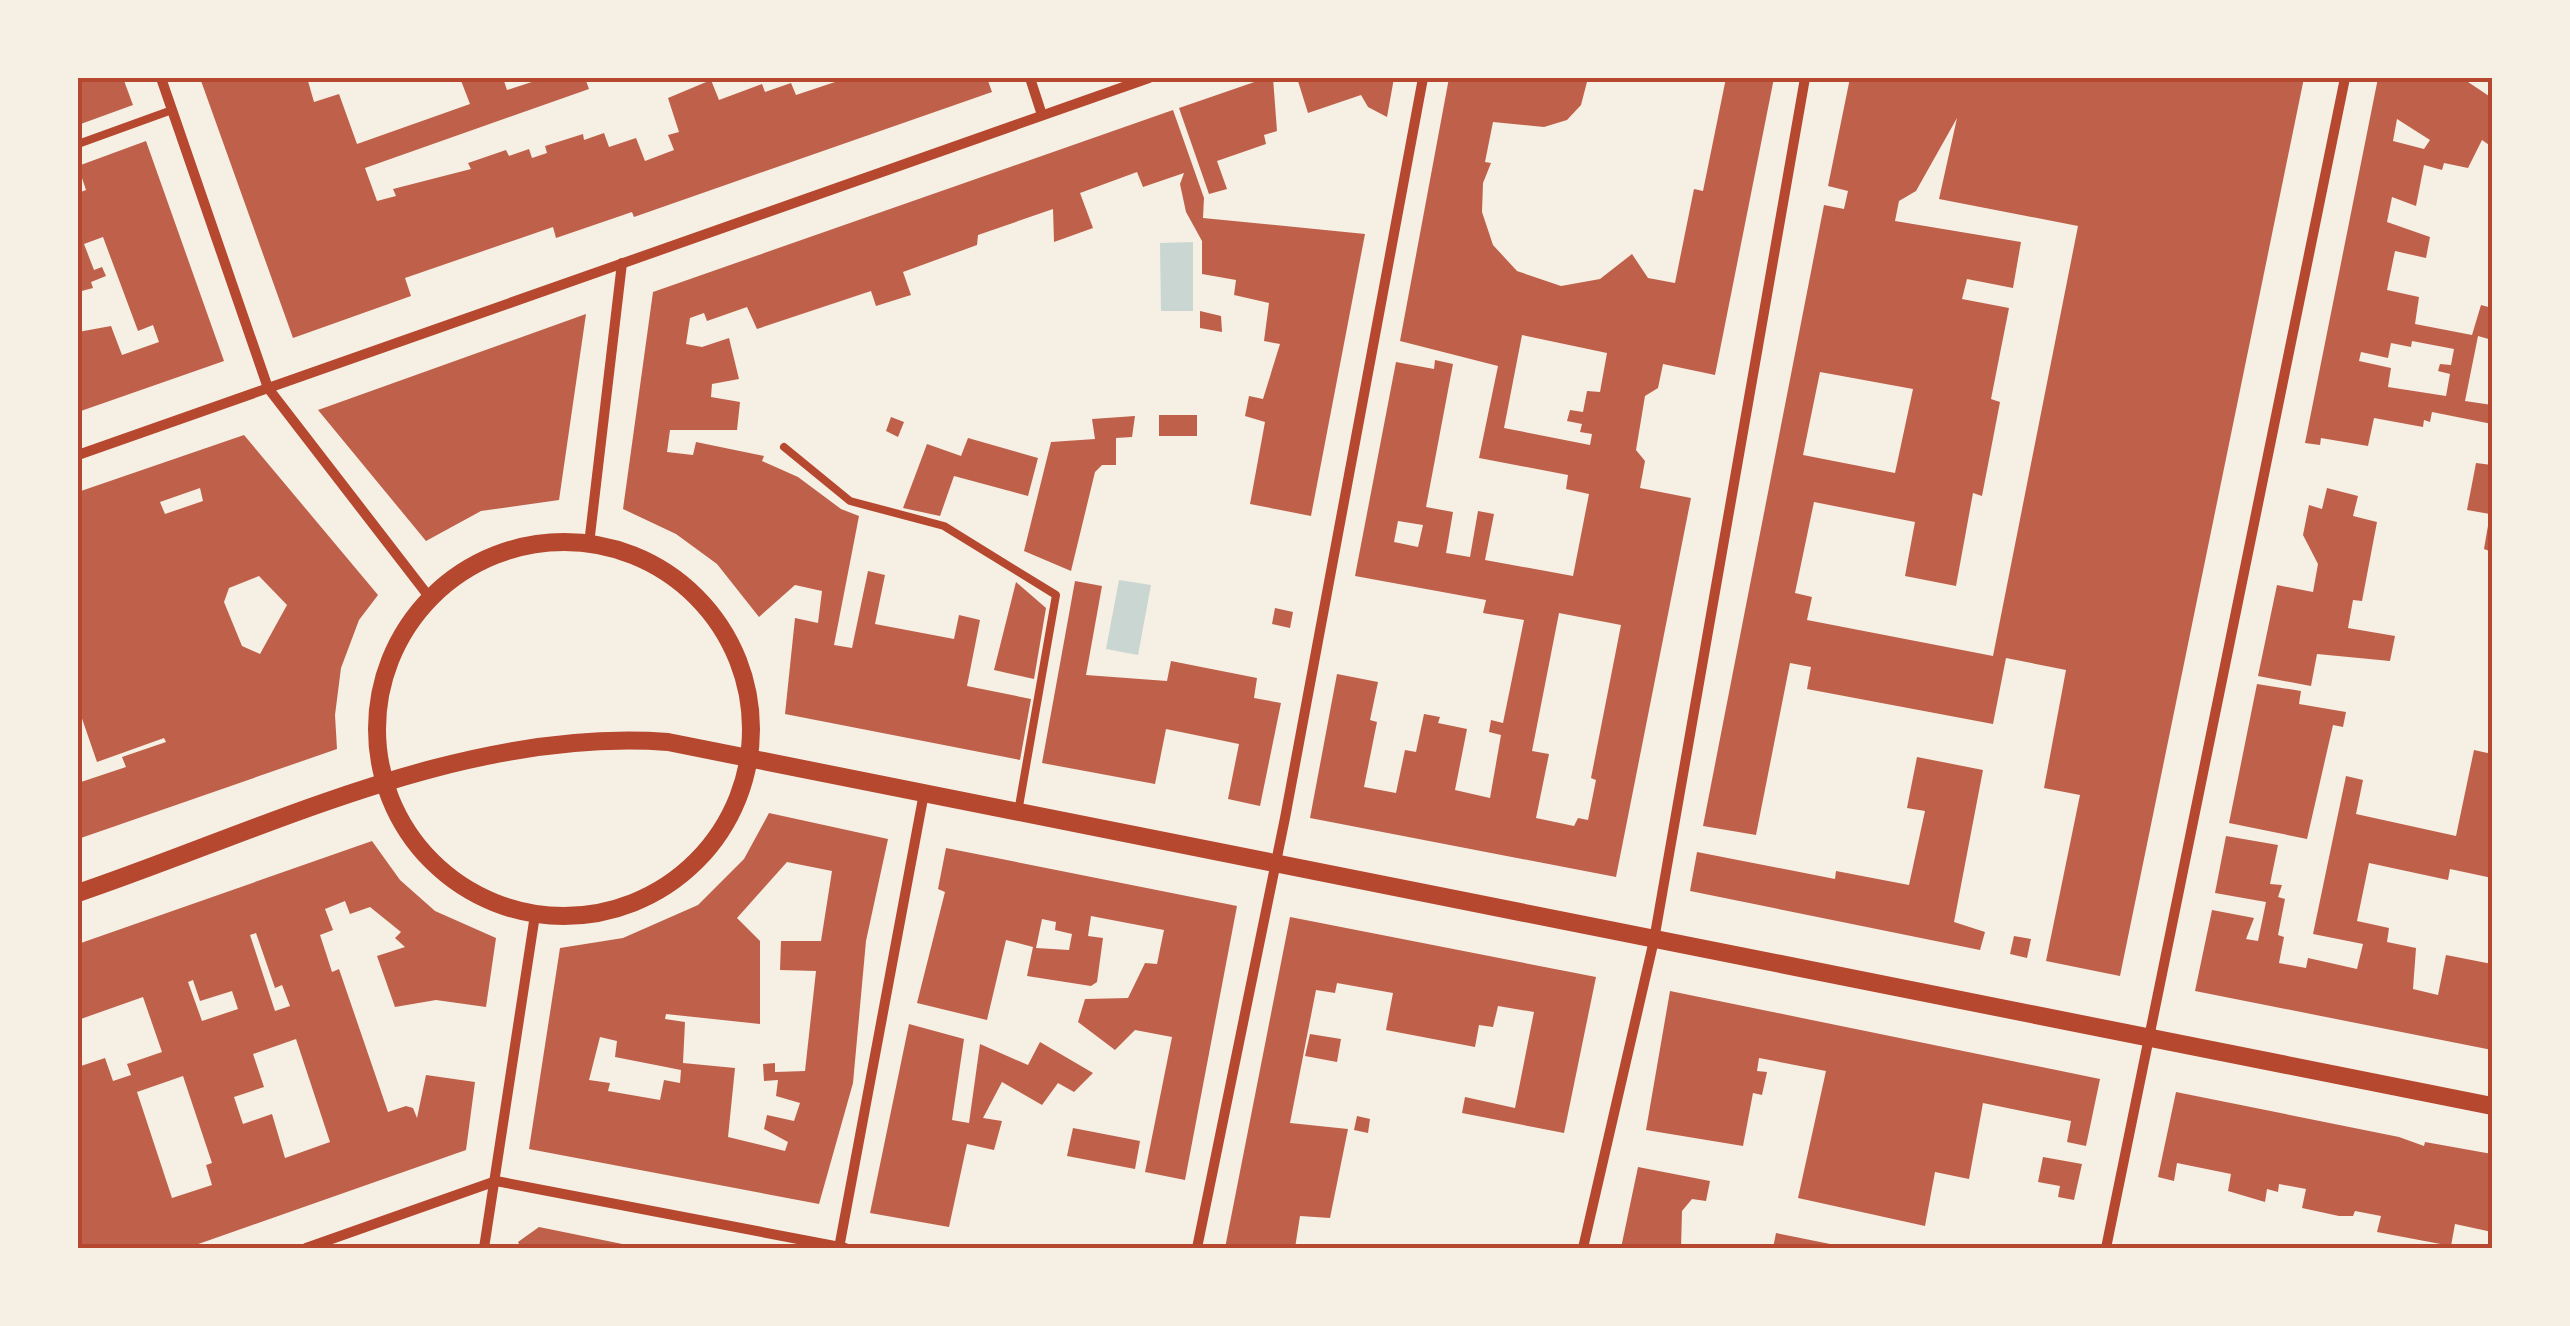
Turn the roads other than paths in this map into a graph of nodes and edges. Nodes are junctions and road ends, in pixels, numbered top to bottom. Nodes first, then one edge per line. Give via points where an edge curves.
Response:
1 (161, 78) edge
2 (1030, 78) edge
3 (1149, 78) edge
4 (1423, 78) edge
5 (1805, 78) edge
6 (2345, 78) edge
7 (172, 110) junction
8 (1042, 116) junction
9 (78, 144) edge
10 (622, 263) junction
11 (268, 388) junction
12 (784, 447) dead end
13 (78, 455) edge
14 (589, 544) junction
15 (430, 598) junction
16 (750, 758) junction
17 (386, 786) junction
18 (924, 792) junction
19 (1018, 812) junction
20 (1276, 864) junction
21 (78, 893) edge
22 (534, 914) junction
23 (1654, 940) junction
24 (2146, 1039) junction
25 (2492, 1106) edge
26 (496, 1181) junction
27 (306, 1248) edge
28 (484, 1248) edge
29 (841, 1248) edge
30 (1196, 1248) edge
31 (1583, 1248) edge
32 (2106, 1248) edge

1 - 7 street
2 - 8 street
3 - 8 street
4 - 20 street
5 - 23 street
6 - 24 street
7 - 9 lane
7 - 11 street
8 - 10 street
10 - 11 street
10 - 14 street
11 - 13 street
11 - 15 street
12 - 19 lane via 850,501 944,526 1056,594
14 - 15 street via 503,552
14 - 16 street via 631,554 701,600 744,674
15 - 17 street via 392,654 382,686 377,719
16 - 17 street via 668,742 559,742 446,764
16 - 18 street
16 - 22 street via 719,834 660,890 582,915
17 - 21 street
17 - 22 street via 409,833 444,872 473,892
18 - 19 street
18 - 29 street
19 - 20 street
20 - 23 street
20 - 30 street
22 - 26 street
23 - 24 street
23 - 31 street
24 - 25 street
24 - 32 street
26 - 27 street
26 - 28 street
26 - 29 street

